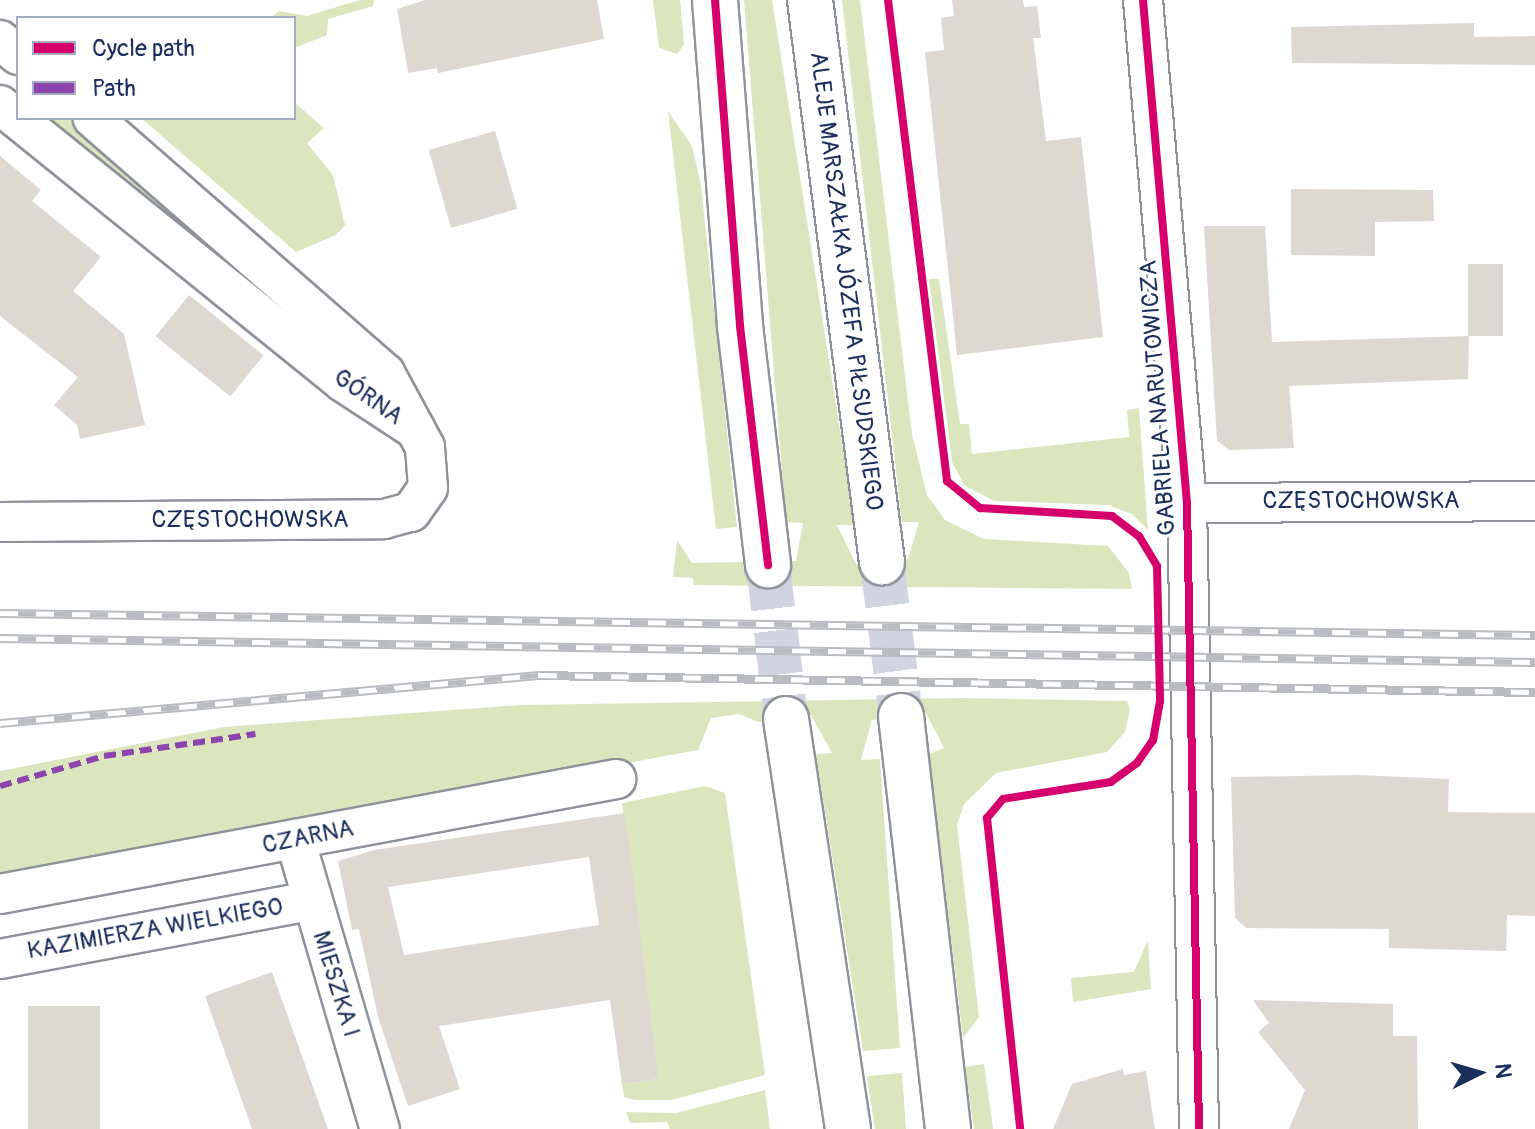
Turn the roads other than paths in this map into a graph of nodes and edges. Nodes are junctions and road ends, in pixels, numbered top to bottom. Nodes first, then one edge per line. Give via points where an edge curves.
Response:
1 (715, 0) edge
2 (810, 0) edge
3 (1143, 0) edge
4 (0, 40) edge
5 (16, 53) edge
6 (0, 105) edge
7 (16, 118) edge
8 (19, 120) edge
9 (95, 120) edge
10 (418, 432) junction
11 (1535, 501) edge
12 (1187, 503) junction
13 (0, 522) edge
14 (882, 562) tunnel mouth
15 (768, 565) tunnel mouth
16 (901, 716) tunnel mouth
17 (786, 719) tunnel mouth
18 (616, 779) dead end
19 (295, 839) junction
20 (0, 894) edge
21 (311, 901) junction
22 (0, 959) edge
23 (380, 1129) edge
24 (848, 1129) edge
25 (948, 1129) edge
26 (1199, 1129) edge

1 - 15 main road via 740,326
2 - 14 main road, ALEJE MARSZAŁKA JÓZEFA PIŁSUDSKIEGO
3 - 12 street, GABRIELA NARUTOWICZA
4 - 5 street
6 - 7 street, GÓRNA
8 - 10 street, GÓRNA via 343,382
9 - 10 street, GÓRNA via 372,360 401,393
10 - 13 street, CZĘSTOCHOWSKA via 431,476 421,502 398,518
11 - 12 street, CZĘSTOCHOWSKA
12 - 26 street, GABRIELA NARUTOWICZA
16 - 25 main road
17 - 24 main road
18 - 19 street, CZARNA
19 - 20 street, CZARNA
19 - 21 street, MIESZKA I
21 - 22 street, KAZIMIERZA WIELKIEGO
21 - 23 street, MIESZKA I

